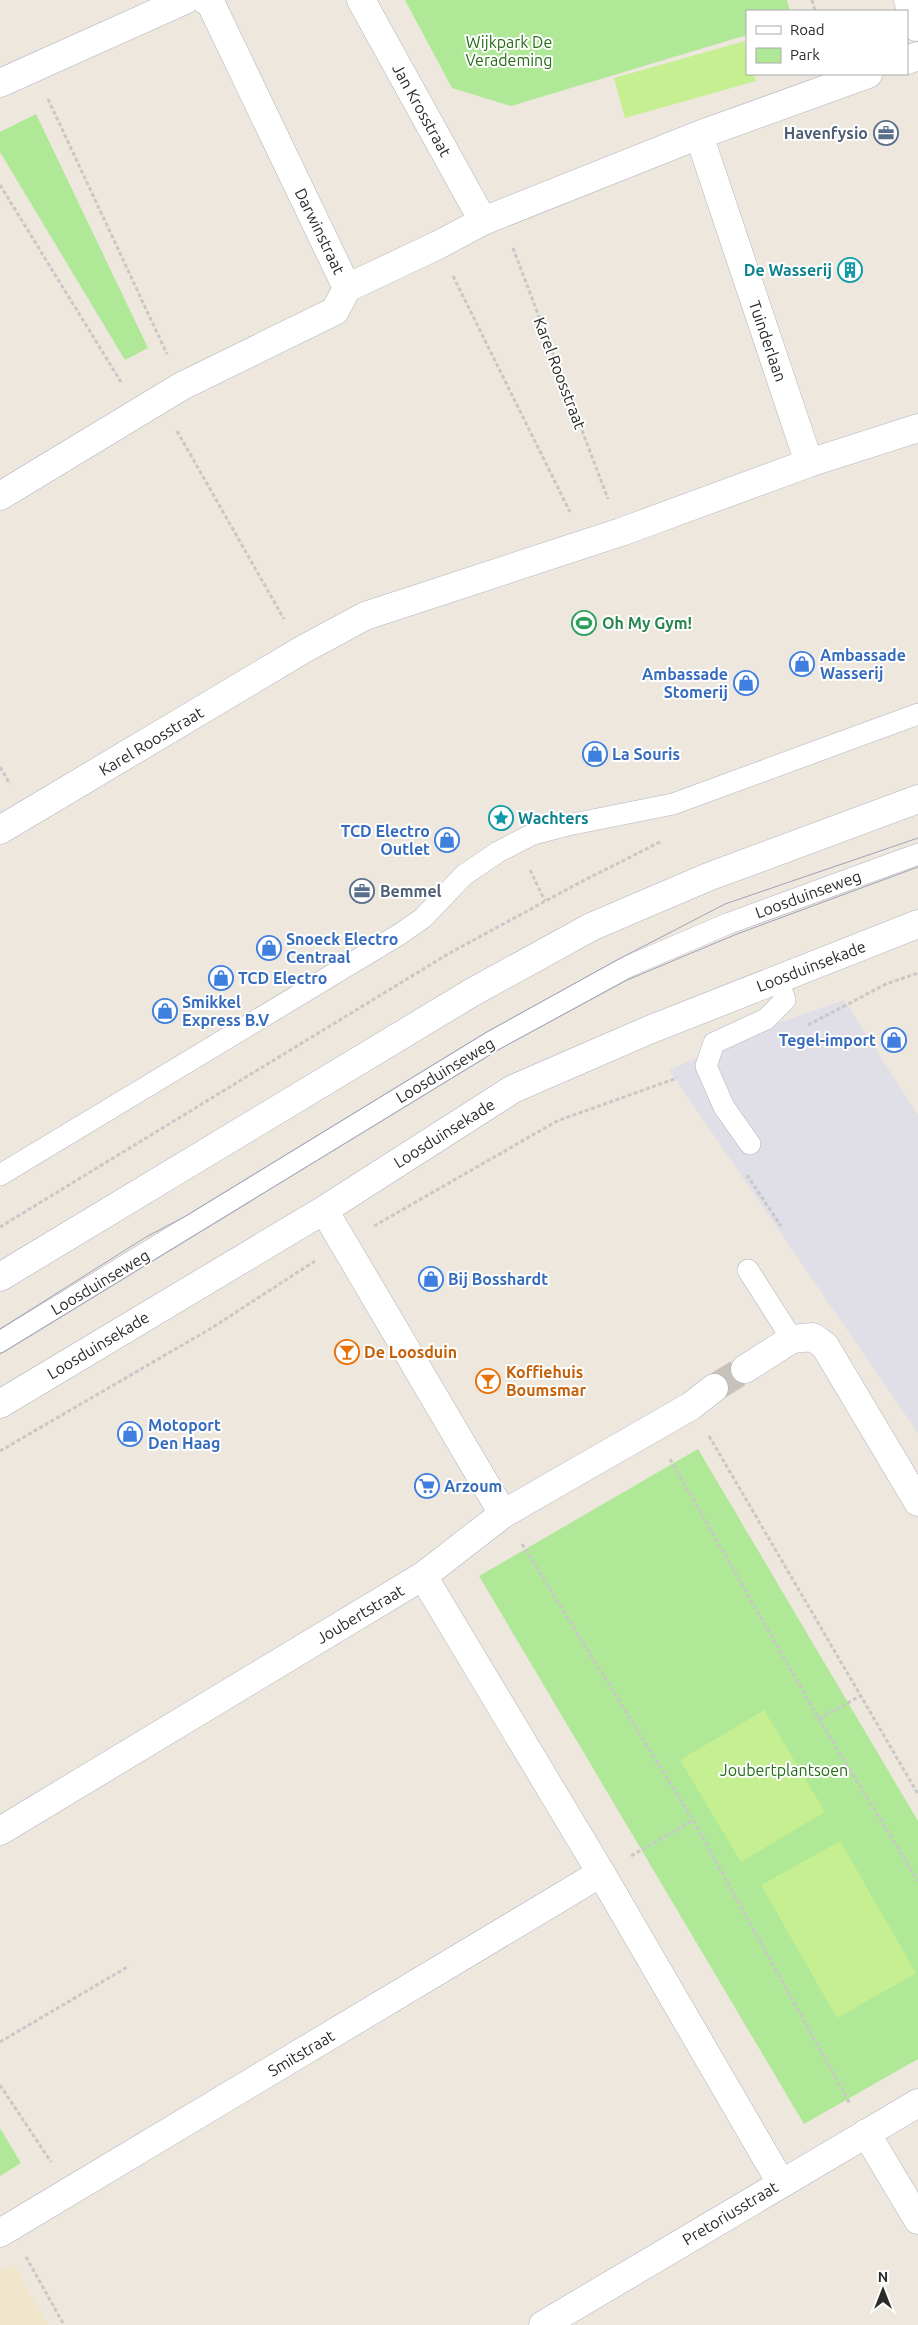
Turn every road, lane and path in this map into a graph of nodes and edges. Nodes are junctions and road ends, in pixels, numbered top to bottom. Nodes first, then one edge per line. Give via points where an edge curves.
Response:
1 (185, 0) edge
2 (205, 0) edge
3 (362, 0) edge
4 (908, 0) edge
5 (916, 27) dead end
6 (33, 67) junction
7 (855, 76) edge
8 (0, 83) edge
9 (691, 138) junction
10 (0, 185) edge
11 (492, 217) junction
12 (438, 245) junction
13 (347, 288) junction
14 (182, 386) junction
15 (149, 406) junction
16 (918, 428) edge
17 (809, 463) junction
18 (0, 496) edge
19 (620, 532) junction
20 (586, 544) junction
21 (302, 650) junction
22 (918, 714) edge
23 (918, 799) edge
24 (0, 830) edge
25 (918, 854) edge
26 (918, 924) edge
27 (918, 973) edge
28 (778, 979) junction
29 (807, 1026) dead end
30 (706, 1066) junction
31 (750, 1144) dead end
32 (103, 1164) dead end
33 (0, 1175) edge
34 (324, 1210) junction
35 (0, 1228) edge
36 (344, 1243) junction
37 (748, 1270) dead end
38 (0, 1277) edge
39 (792, 1340) junction
40 (0, 1342) edge
41 (745, 1369) tunnel mouth
42 (714, 1388) tunnel mouth
43 (0, 1404) edge
44 (691, 1406) junction
45 (0, 1451) edge
46 (667, 1455) dead end
47 (918, 1502) edge
48 (503, 1514) junction
49 (423, 1576) junction
50 (860, 1696) junction
51 (819, 1719) junction
52 (918, 1794) edge
53 (694, 1820) junction
54 (0, 1831) edge
55 (601, 1872) junction
56 (918, 1881) edge
57 (129, 1966) dead end
58 (0, 2042) edge
59 (0, 2085) edge
60 (918, 2103) edge
61 (866, 2133) junction
62 (781, 2183) junction
63 (71, 2192) junction
64 (918, 2220) edge
65 (5, 2230) edge
66 (64, 2325) edge
67 (544, 2325) edge

1 - 6 street
2 - 13 street, Darwinstraat via 210,2
3 - 11 street, Jan Krosstraat
4 - 5 street
6 - 8 street
6 - 14 path
7 - 9 street
9 - 11 street
9 - 17 street, Tuinderlaan
10 - 15 path
11 - 12 street
11 - 19 path, Karel Roosstraat
12 - 13 street
12 - 20 path
13 - 14 street, Darwinstraat via 335,311
14 - 15 street, Darwinstraat
15 - 18 street, Darwinstraat
15 - 21 path
16 - 17 street, Karel Roosstraat
17 - 19 street, Karel Roosstraat
19 - 20 street, Karel Roosstraat
20 - 21 street, Karel Roosstraat via 365,616
21 - 24 street, Karel Roosstraat
22 - 33 lane via 673,804 533,834 464,875 422,918 400,934
23 - 38 street via 708,877 591,927 471,993
25 - 40 lane, Loosduinseweg via 727,924 629,966 494,1040
26 - 28 street, Loosduinsekade
27 - 29 path via 886,984
28 - 30 lane via 785,1000 766,1019 714,1043
28 - 34 street, Loosduinsekade via 513,1089
30 - 31 lane via 724,1107
30 - 36 path via 557,1121
32 - 35 path
34 - 36 street
34 - 43 street, Loosduinsekade
36 - 45 path via 210,1329
36 - 48 street
37 - 39 lane
39 - 41 street
39 - 47 street via 813,1337 825,1346
42 - 44 street, Joubertstraat
44 - 48 street, Joubertstraat
44 - 50 path
46 - 51 path
48 - 49 street, Joubertstraat
48 - 53 path
49 - 54 street, Joubertstraat
49 - 55 street
50 - 51 path
50 - 52 path
51 - 56 path
53 - 55 path
53 - 61 path
55 - 62 street
55 - 63 street, Smitstraat
57 - 58 path
59 - 63 path
60 - 61 street, Pretoriusstraat
61 - 62 street, Pretoriusstraat
61 - 64 street
62 - 67 street, Pretoriusstraat
63 - 65 street, Smitstraat
65 - 66 path

